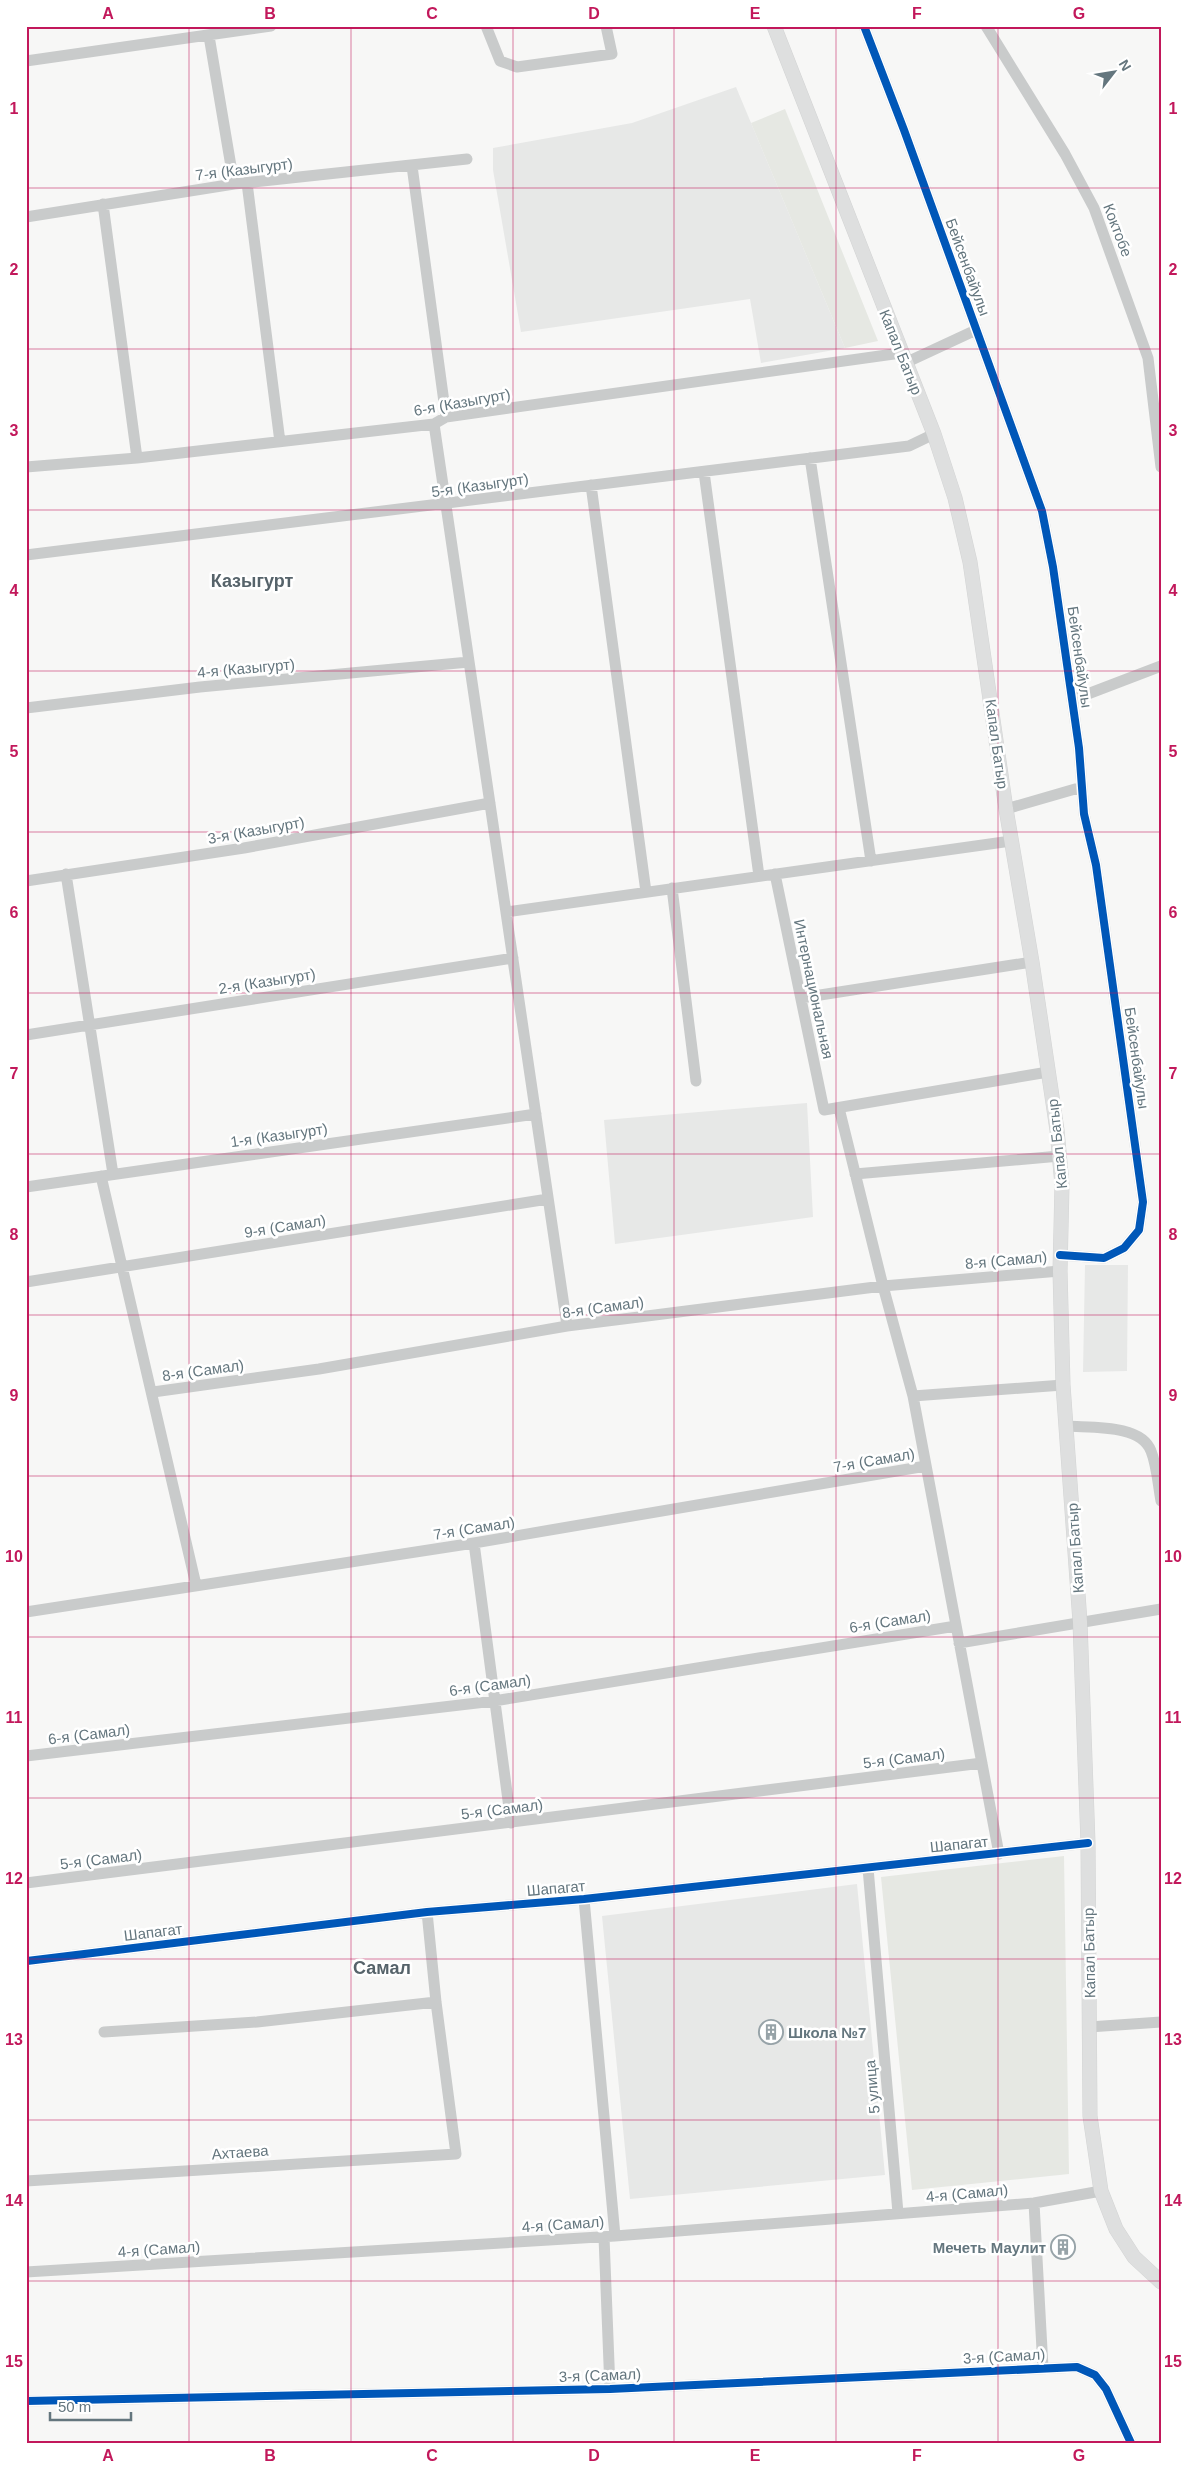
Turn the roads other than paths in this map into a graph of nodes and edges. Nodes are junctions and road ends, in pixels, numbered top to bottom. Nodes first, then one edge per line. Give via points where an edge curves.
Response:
1 (271, 26) edge
2 (486, 26) edge
3 (606, 26) edge
4 (774, 26) edge
5 (864, 26) edge
6 (986, 26) edge
7 (210, 36) junction
8 (26, 61) edge
9 (468, 160) dead end
10 (412, 166) junction
11 (247, 183) junction
12 (234, 184) junction
13 (103, 204) junction
14 (26, 217) edge
15 (976, 330) junction
16 (903, 358) junction
17 (446, 417) junction
18 (434, 424) junction
19 (934, 434) junction
20 (280, 442) junction
21 (137, 458) junction
22 (810, 458) junction
23 (26, 467) edge
24 (1161, 468) edge
25 (704, 472) junction
26 (591, 485) junction
27 (446, 504) junction
28 (26, 555) edge
29 (469, 662) junction
30 (1161, 666) edge
31 (1072, 700) junction
32 (26, 708) edge
33 (1082, 787) junction
34 (490, 803) junction
35 (1006, 809) junction
36 (1011, 841) junction
37 (871, 861) junction
38 (66, 874) junction
39 (775, 874) junction
40 (759, 876) junction
41 (26, 881) edge
42 (672, 888) junction
43 (646, 892) junction
44 (506, 912) junction
45 (513, 958) junction
46 (1032, 962) junction
47 (801, 998) junction
48 (88, 1024) junction
49 (26, 1035) edge
50 (1048, 1072) junction
51 (696, 1081) dead end
52 (839, 1108) junction
53 (536, 1114) junction
54 (1060, 1156) junction
55 (113, 1174) junction
56 (855, 1174) junction
57 (101, 1176) junction
58 (26, 1187) edge
59 (548, 1199) junction
60 (1060, 1255) junction
61 (122, 1267) junction
62 (1060, 1271) junction
63 (26, 1282) edge
64 (883, 1286) junction
65 (567, 1326) junction
66 (1064, 1385) junction
67 (153, 1392) junction
68 (913, 1396) junction
69 (1067, 1426) junction
70 (926, 1466) junction
71 (1161, 1501) edge
72 (474, 1544) junction
73 (196, 1586) junction
74 (1161, 1610) edge
75 (26, 1612) edge
76 (1080, 1622) junction
77 (956, 1626) junction
78 (959, 1643) junction
79 (494, 1701) junction
80 (26, 1756) edge
81 (982, 1764) junction
82 (511, 1823) junction
83 (1088, 1843) junction
84 (999, 1854) junction
85 (868, 1868) junction
86 (26, 1883) edge
87 (584, 1899) junction
88 (427, 1912) junction
89 (28, 1962) dead end
90 (436, 2002) junction
91 (1161, 2022) edge
92 (1089, 2027) junction
93 (104, 2032) dead end
94 (26, 2181) edge
95 (1101, 2191) junction
96 (1034, 2202) junction
97 (898, 2213) junction
98 (610, 2236) junction
99 (26, 2272) edge
100 (1161, 2282) edge
101 (1043, 2368) junction
102 (610, 2389) junction
103 (26, 2400) edge
104 (1131, 2443) edge

1 - 7 street
2 - 3 street via 500,61 516,67 612,54
4 - 16 main road, Капал Батыр
5 - 15 street, Бейсенбайулы
6 - 24 street, Коктобе via 1064,154 1097,216 1148,358
7 - 8 street
7 - 12 street
9 - 10 street, 7-я (Казыгурт)
10 - 11 street, 7-я (Казыгурт)
10 - 17 street
11 - 12 street, 7-я (Казыгурт)
11 - 20 street
12 - 13 street, 7-я (Казыгурт)
13 - 14 street, 7-я (Казыгурт)
13 - 21 street
15 - 16 street, 6-я (Казыгурт)
15 - 31 street, Бейсенбайулы via 1042,512 1054,567
16 - 17 street, 6-я (Казыгурт)
16 - 19 main road, Капал Батыр
17 - 18 street, 6-я (Казыгурт)
18 - 20 street, 6-я (Казыгурт)
18 - 27 street
19 - 22 street, 5-я (Казыгурт) via 909,446
19 - 35 main road, Капал Батыр via 955,498 970,562
20 - 21 street, 6-я (Казыгурт)
21 - 23 street, 6-я (Казыгурт)
22 - 25 street, 5-я (Казыгурт)
22 - 37 street
25 - 26 street, 5-я (Казыгурт)
25 - 40 street
26 - 27 street, 5-я (Казыгурт)
26 - 43 street
27 - 28 street, 5-я (Казыгурт)
27 - 29 street
29 - 32 street, 4-я (Казыгурт) via 181,689
29 - 34 street
30 - 31 street
31 - 33 street, Бейсенбайулы
33 - 35 street
33 - 60 street, Бейсенбайулы via 1084,814 1096,865 1143,1202 1139,1230 1124,1248 1104,1258
34 - 38 street, 3-я (Казыгурт) via 244,848
34 - 44 street
35 - 36 main road, Капал Батыр
36 - 37 street
36 - 46 main road, Капал Батыр
37 - 39 street
38 - 41 street, 3-я (Казыгурт)
38 - 48 street
39 - 40 street
39 - 47 street, Интернациональная
40 - 42 street
42 - 43 street
42 - 51 street
43 - 44 street
44 - 45 street
45 - 48 street, 2-я (Казыгурт)
45 - 53 street
46 - 47 street
46 - 50 main road, Капал Батыр
47 - 52 street, Интернациональная via 824,1110
48 - 49 street, 2-я (Казыгурт)
48 - 55 street
50 - 52 street
50 - 54 main road, Капал Батыр
52 - 56 street
53 - 55 street, 1-я (Казыгурт)
53 - 59 street
54 - 56 street
54 - 60 main road, Капал Батыр
55 - 57 street, 1-я (Казыгурт)
56 - 64 street
57 - 58 street, 1-я (Казыгурт)
57 - 61 street
59 - 61 street, 9-я (Самал)
59 - 65 street
60 - 62 main road, Капал Батыр
61 - 63 street, 9-я (Самал)
61 - 67 street
62 - 64 street, 8-я (Самал)
62 - 66 main road, Капал Батыр
64 - 65 street, 8-я (Самал)
64 - 68 street
65 - 67 street, 8-я (Самал) via 319,1369
66 - 68 street
66 - 69 main road, Капал Батыр
67 - 73 street
68 - 70 street
69 - 71 street via 1130,1432 1142,1438 1151,1450
69 - 76 main road, Капал Батыр
70 - 72 street, 7-я (Самал)
70 - 77 street
72 - 73 street, 7-я (Самал)
72 - 79 street
73 - 75 street, 7-я (Самал)
74 - 76 street
76 - 78 street
76 - 83 main road, Капал Батыр
77 - 78 street
77 - 79 street, 6-я (Самал)
78 - 81 street
79 - 80 street, 6-я (Самал)
79 - 82 street
81 - 82 street, 5-я (Самал)
81 - 84 street
82 - 86 street, 5-я (Самал)
83 - 84 street, Шапагат
83 - 92 main road, Капал Батыр
84 - 85 street, Шапагат
85 - 87 street, Шапагат
85 - 97 street, 5 улица
87 - 88 street, Шапагат
87 - 98 street, Шапагат
88 - 89 street, Шапагат
88 - 90 street
90 - 93 street via 257,2022
90 - 94 street, Ахтаева via 456,2154
91 - 92 street
92 - 95 main road, Капал Батыр via 1090,2116
95 - 96 street, 4-я (Самал)
95 - 100 main road, Капал Батыр via 1116,2229 1134,2256
96 - 97 street, 4-я (Самал)
96 - 101 street
97 - 98 street, 4-я (Самал)
98 - 99 street, 4-я (Самал)
98 - 102 street, Шапагат
101 - 102 street, 3-я (Самал)
101 - 104 street, 3-я (Самал) via 1077,2367 1094,2375 1106,2389
102 - 103 street, 3-я (Самал)

